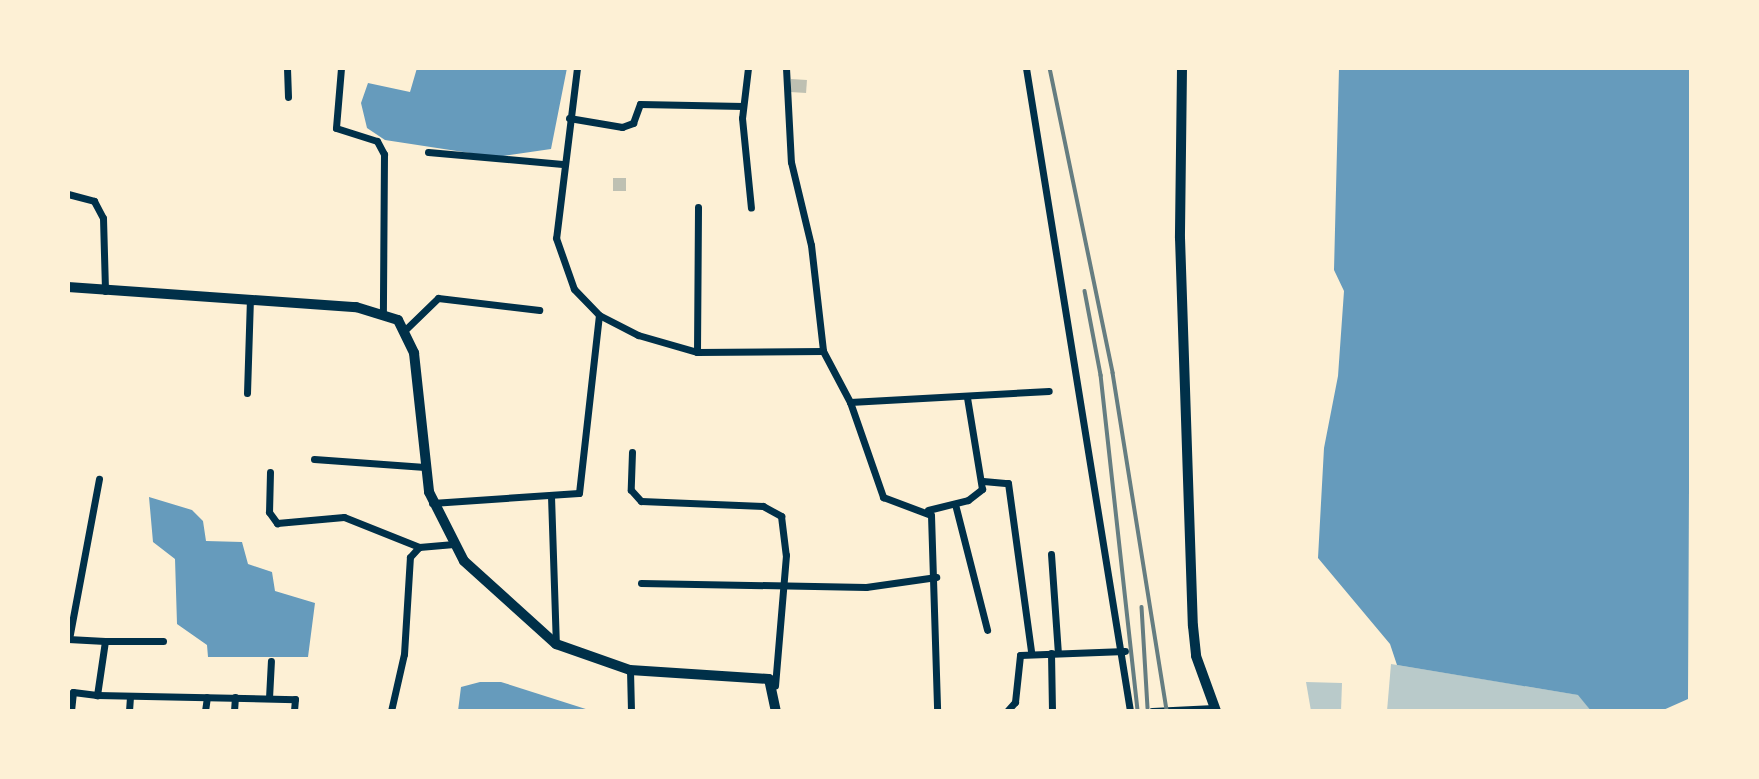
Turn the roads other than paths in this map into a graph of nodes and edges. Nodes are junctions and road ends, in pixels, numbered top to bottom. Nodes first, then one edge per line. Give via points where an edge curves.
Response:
1 (287, 68) edge
2 (341, 68) edge
3 (577, 68) edge
4 (748, 68) edge
5 (786, 68) edge
6 (1026, 68) edge
7 (1182, 68) edge
8 (288, 97) dead end
9 (743, 106) junction
10 (569, 118) junction
11 (428, 152) dead end
12 (562, 164) junction
13 (68, 194) edge
14 (698, 207) dead end
15 (751, 208) dead end
16 (68, 287) edge
17 (105, 292) junction
18 (250, 300) junction
19 (539, 310) dead end
20 (383, 313) junction
21 (599, 314) junction
22 (405, 330) junction
23 (824, 351) junction
24 (697, 352) junction
25 (1049, 391) dead end
26 (247, 393) dead end
27 (967, 397) junction
28 (850, 402) junction
29 (632, 452) dead end
30 (314, 458) dead end
31 (425, 467) junction
32 (270, 472) dead end
33 (99, 479) dead end
34 (983, 481) junction
35 (551, 496) junction
36 (432, 503) junction
37 (954, 504) junction
38 (928, 510) junction
39 (451, 544) junction
40 (419, 547) junction
41 (1051, 554) dead end
42 (936, 577) junction
43 (641, 583) dead end
44 (783, 587) junction
45 (987, 631) dead end
46 (69, 639) edge
47 (105, 641) junction
48 (163, 641) dead end
49 (556, 644) junction
50 (1125, 651) junction
51 (1031, 652) junction
52 (1054, 653) junction
53 (271, 661) dead end
54 (630, 670) junction
55 (775, 686) junction
56 (97, 695) junction
57 (130, 697) junction
58 (207, 697) junction
59 (235, 697) junction
60 (269, 698) junction
61 (1215, 709) edge
62 (1012, 710) edge
63 (71, 711) edge
64 (129, 711) edge
65 (205, 711) edge
66 (234, 711) edge
67 (294, 711) edge
68 (391, 711) edge
69 (631, 711) edge
70 (776, 711) edge
71 (937, 711) edge
72 (1052, 711) edge
73 (1130, 711) edge
74 (1152, 711) edge

1 - 8 street
2 - 20 street via 336,128 377,141 384,154
3 - 10 street
4 - 9 street
5 - 23 street via 791,162 811,245
6 - 50 street
7 - 61 main road via 1180,238 1193,626
9 - 10 street via 640,104 633,123 622,127
9 - 15 street
10 - 12 street
11 - 12 street
12 - 21 street via 559,260 574,289
13 - 17 street via 94,201 103,218
14 - 24 street
16 - 17 main road
17 - 18 main road
18 - 20 main road
18 - 26 street
19 - 22 street via 438,298
20 - 22 main road
21 - 24 street via 638,335
21 - 35 street via 584,484 579,493
22 - 31 main road via 414,353
23 - 24 street
23 - 28 street
25 - 27 street
27 - 28 street
27 - 34 street
28 - 38 street via 883,497
29 - 44 street via 631,490 641,501 763,506 781,516
30 - 31 street
31 - 36 main road
32 - 40 street via 269,512 277,523 344,517
33 - 46 street
34 - 37 street via 979,494
34 - 51 street via 1008,483
35 - 36 street
35 - 49 street
36 - 39 main road
37 - 38 street
37 - 45 street
38 - 42 street
39 - 40 street
39 - 49 main road
40 - 68 street via 410,557 404,654
41 - 52 street
42 - 44 street via 866,587
42 - 71 street
43 - 44 street
44 - 55 street
46 - 47 street
47 - 48 street
47 - 56 street
49 - 54 main road
50 - 52 street
50 - 73 street
51 - 52 street
51 - 62 street via 1017,658
52 - 72 street
53 - 60 street
54 - 55 main road via 764,678
54 - 69 street
55 - 70 main road
56 - 57 street
56 - 63 street via 73,692
57 - 58 street
57 - 64 street
58 - 59 street
58 - 65 street
59 - 60 street
59 - 66 street
60 - 67 street via 295,699
61 - 74 street

